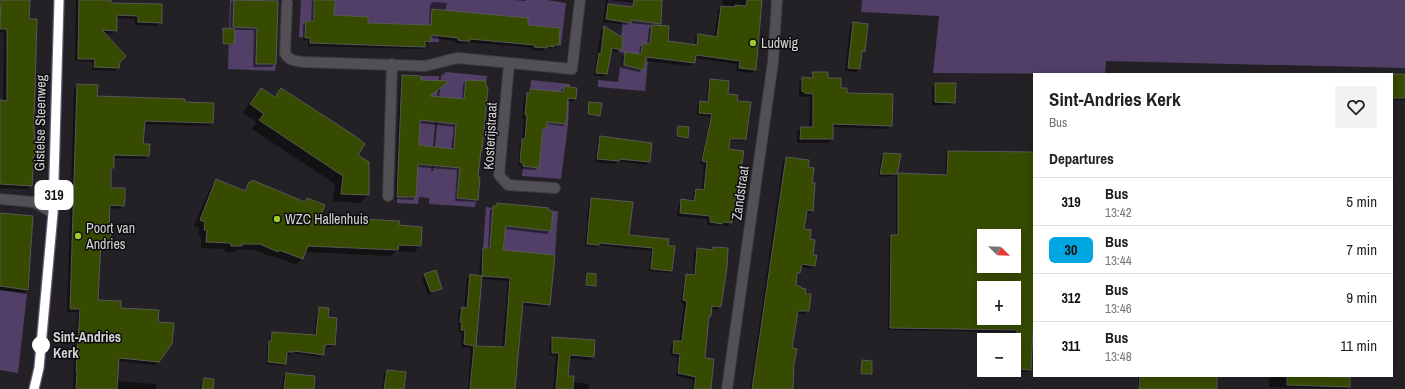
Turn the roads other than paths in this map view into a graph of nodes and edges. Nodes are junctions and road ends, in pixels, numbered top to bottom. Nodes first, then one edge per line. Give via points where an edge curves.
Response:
1 (58, 0) edge
2 (580, 0) edge
3 (777, 0) edge
4 (287, 3) dead end
5 (392, 64) junction
6 (509, 64) junction
7 (555, 188) dead end
8 (388, 196) dead end
9 (0, 199) edge
10 (53, 213) junction
11 (34, 389) edge
12 (727, 389) edge

1 - 10 main road, Gistelse Steenweg
2 - 6 street via 572,69
3 - 12 street, Zandstraat via 772,62
4 - 5 street via 287,58 304,62
5 - 6 street via 424,66 458,58
5 - 8 street
6 - 7 street, Kosterijstraat via 500,175 508,185
9 - 10 street via 34,202
10 - 11 main road, Gistelse Steenweg via 39,368

